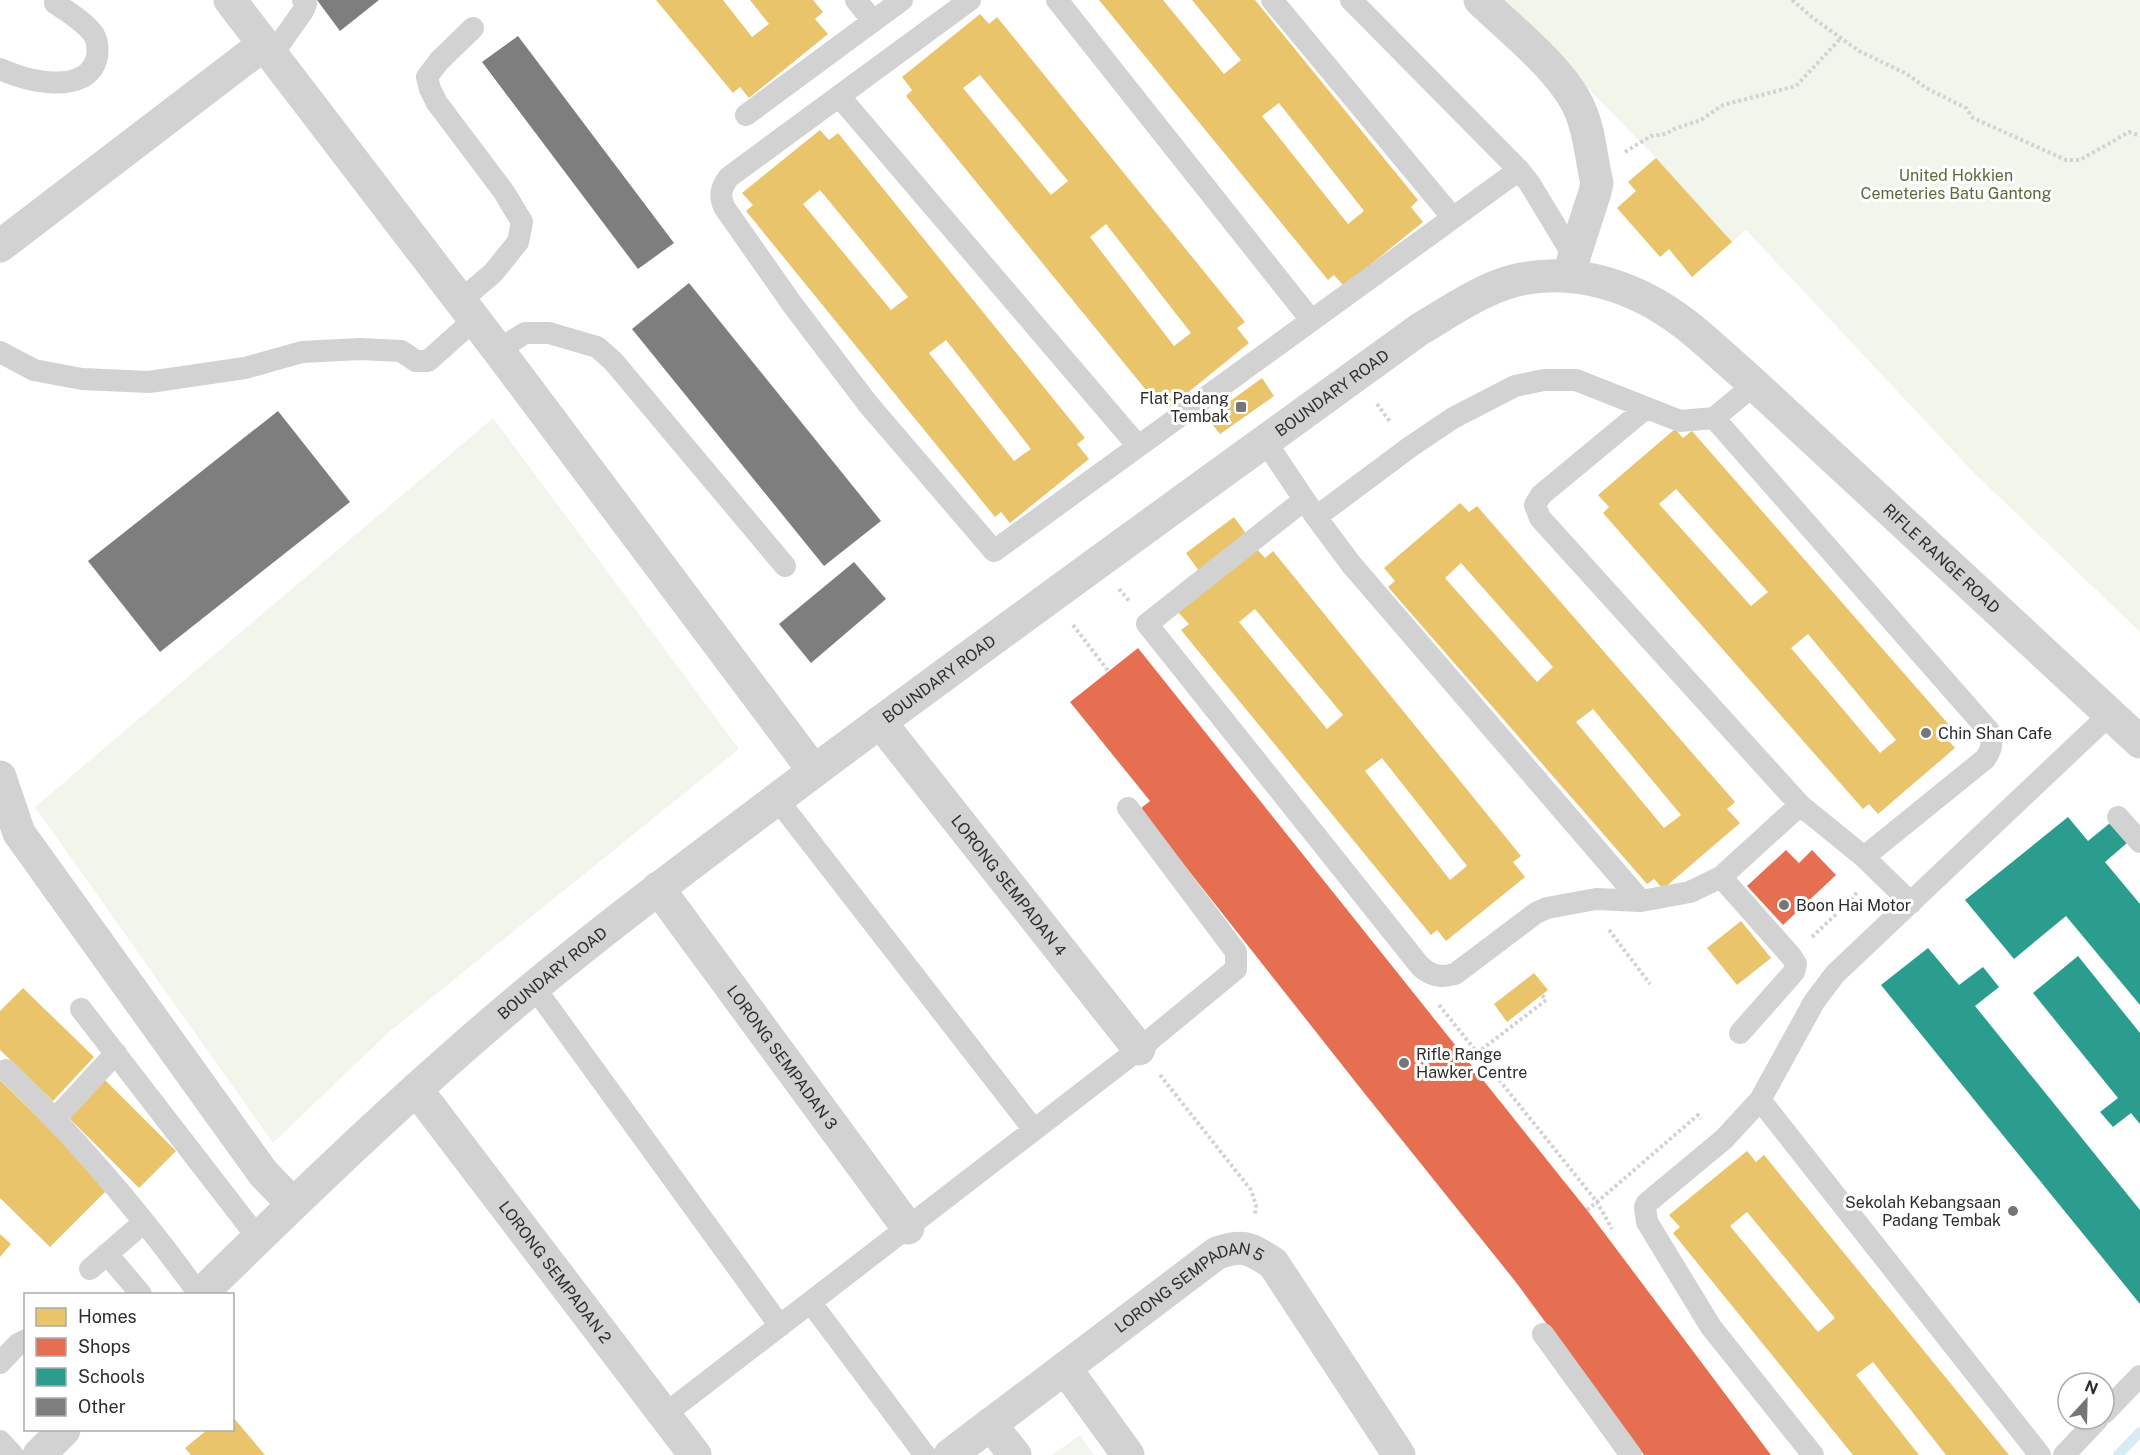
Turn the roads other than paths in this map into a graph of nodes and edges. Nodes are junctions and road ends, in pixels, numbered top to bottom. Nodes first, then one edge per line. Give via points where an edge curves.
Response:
1 (230, 0) edge
2 (303, 0) edge
3 (856, 0) edge
4 (902, 0) edge
5 (970, 0) edge
6 (1057, 0) edge
7 (1272, 0) edge
8 (1351, 0) edge
9 (1480, 0) edge
10 (55, 3) dead end
11 (873, 21) junction
12 (473, 28) dead end
13 (267, 50) junction
14 (0, 69) edge
15 (839, 96) junction
16 (746, 115) dead end
17 (1519, 170) junction
18 (1453, 218) junction
19 (0, 246) edge
20 (1572, 266) junction
21 (467, 310) junction
22 (1311, 320) junction
23 (498, 350) junction
24 (0, 352) edge
25 (1749, 380) junction
26 (1646, 408) junction
27 (1714, 418) junction
28 (1265, 441) junction
29 (1138, 446) junction
30 (1310, 509) junction
31 (785, 566) dead end
32 (2109, 714) junction
33 (880, 722) junction
34 (2140, 742) edge
35 (814, 771) junction
36 (0, 777) edge
37 (777, 799) junction
38 (1800, 805) junction
39 (1128, 808) dead end
40 (2118, 817) dead end
41 (2140, 842) edge
42 (1864, 857) junction
43 (1721, 877) junction
44 (658, 888) junction
45 (1641, 901) junction
46 (1911, 903) junction
47 (534, 987) junction
48 (81, 1009) dead end
49 (1740, 1033) dead end
50 (1139, 1049) junction
51 (116, 1053) junction
52 (6, 1070) dead end
53 (416, 1089) junction
54 (1760, 1101) junction
55 (56, 1118) junction
56 (1034, 1130) junction
57 (293, 1204) junction
58 (143, 1223) junction
59 (908, 1227) junction
60 (258, 1238) junction
61 (107, 1254) junction
62 (90, 1269) dead end
63 (140, 1293) edge
64 (199, 1293) edge
65 (201, 1293) edge
66 (811, 1303) junction
67 (780, 1326) junction
68 (1543, 1334) dead end
69 (24, 1341) edge
70 (0, 1363) edge
71 (1065, 1368) junction
72 (2140, 1376) edge
73 (2116, 1401) edge
74 (664, 1415) junction
75 (990, 1424) junction
76 (63, 1431) edge
77 (2087, 1431) edge
78 (0, 1441) edge
79 (14, 1455) edge
80 (39, 1455) edge
81 (695, 1455) edge
82 (925, 1455) edge
83 (950, 1455) edge
84 (1015, 1455) edge
85 (1128, 1455) edge
86 (1399, 1455) edge
87 (1631, 1455) edge
88 (1814, 1455) edge
89 (2040, 1455) edge
90 (2064, 1455) edge

1 - 13 street
2 - 13 lane via 303,11
3 - 11 lane
4 - 11 lane
5 - 15 lane
6 - 22 lane
7 - 18 lane
8 - 17 lane
9 - 20 street via 1557,74 1582,112 1597,183
10 - 14 lane via 89,28 96,38 95,63 87,75 56,83 25,79
11 - 16 lane
12 - 21 lane via 427,77 430,89 522,222 518,242
13 - 19 street
13 - 21 street
15 - 29 lane
15 - 29 lane via 729,177 720,195 724,207 876,412 994,551
17 - 18 lane
17 - 20 lane
18 - 22 lane
20 - 25 street, BOUNDARY ROAD via 1630,292 1685,324
20 - 28 street, BOUNDARY ROAD via 1482,293 1420,329
21 - 23 street
21 - 24 lane via 428,361 416,361 400,351 302,352 245,368 149,382 82,379 34,370
22 - 29 lane
23 - 31 lane via 525,333 549,333 597,347 613,361
23 - 35 street
25 - 27 lane
25 - 32 street, RIFLE RANGE ROAD
26 - 27 lane via 1680,421
26 - 30 lane via 1576,380 1544,380 1515,386 1453,418
26 - 38 lane via 1540,495 1536,511
27 - 42 lane via 1989,731 1993,741 1985,759
28 - 30 lane
28 - 33 street, BOUNDARY ROAD
30 - 45 lane via 1351,564
30 - 45 lane via 1147,624 1420,966 1435,976 1455,974 1547,908 1596,899
32 - 34 street, RIFLE RANGE ROAD
32 - 46 lane
33 - 35 street, BOUNDARY ROAD
33 - 50 street, LORONG SEMPADAN 4
35 - 37 street, BOUNDARY ROAD
36 - 57 street via 19,833 263,1173
37 - 44 street, BOUNDARY ROAD
37 - 56 lane
38 - 42 lane
38 - 43 lane
39 - 50 lane via 1236,952 1237,962 1236,969
40 - 41 lane
42 - 46 lane
43 - 45 lane via 1690,892
43 - 49 lane via 1796,964 1794,972
44 - 47 street, BOUNDARY ROAD
44 - 59 street, LORONG SEMPADAN 3
46 - 54 lane via 1824,987
47 - 53 street, BOUNDARY ROAD
47 - 67 lane
48 - 51 lane
50 - 56 lane
51 - 55 lane
51 - 60 lane
52 - 55 lane
53 - 57 street, BOUNDARY ROAD
53 - 74 street, LORONG SEMPADAN 2
54 - 88 lane via 1724,1139 1647,1203 1644,1212 1711,1327
54 - 89 lane
55 - 58 lane
56 - 59 lane
57 - 60 street, BOUNDARY ROAD
58 - 61 lane
58 - 64 lane
59 - 66 lane
60 - 65 street, BOUNDARY ROAD
61 - 62 lane
61 - 63 lane
66 - 67 lane
66 - 82 lane
67 - 74 lane
68 - 87 lane
69 - 70 lane
71 - 75 street, LORONG SEMPADAN 5
71 - 85 street
71 - 86 street, LORONG SEMPADAN 5 via 1217,1253 1250,1248 1273,1263
72 - 73 lane
74 - 81 street, LORONG SEMPADAN 2
75 - 83 street, LORONG SEMPADAN 5
75 - 84 street
76 - 80 street
77 - 90 lane
78 - 79 lane

